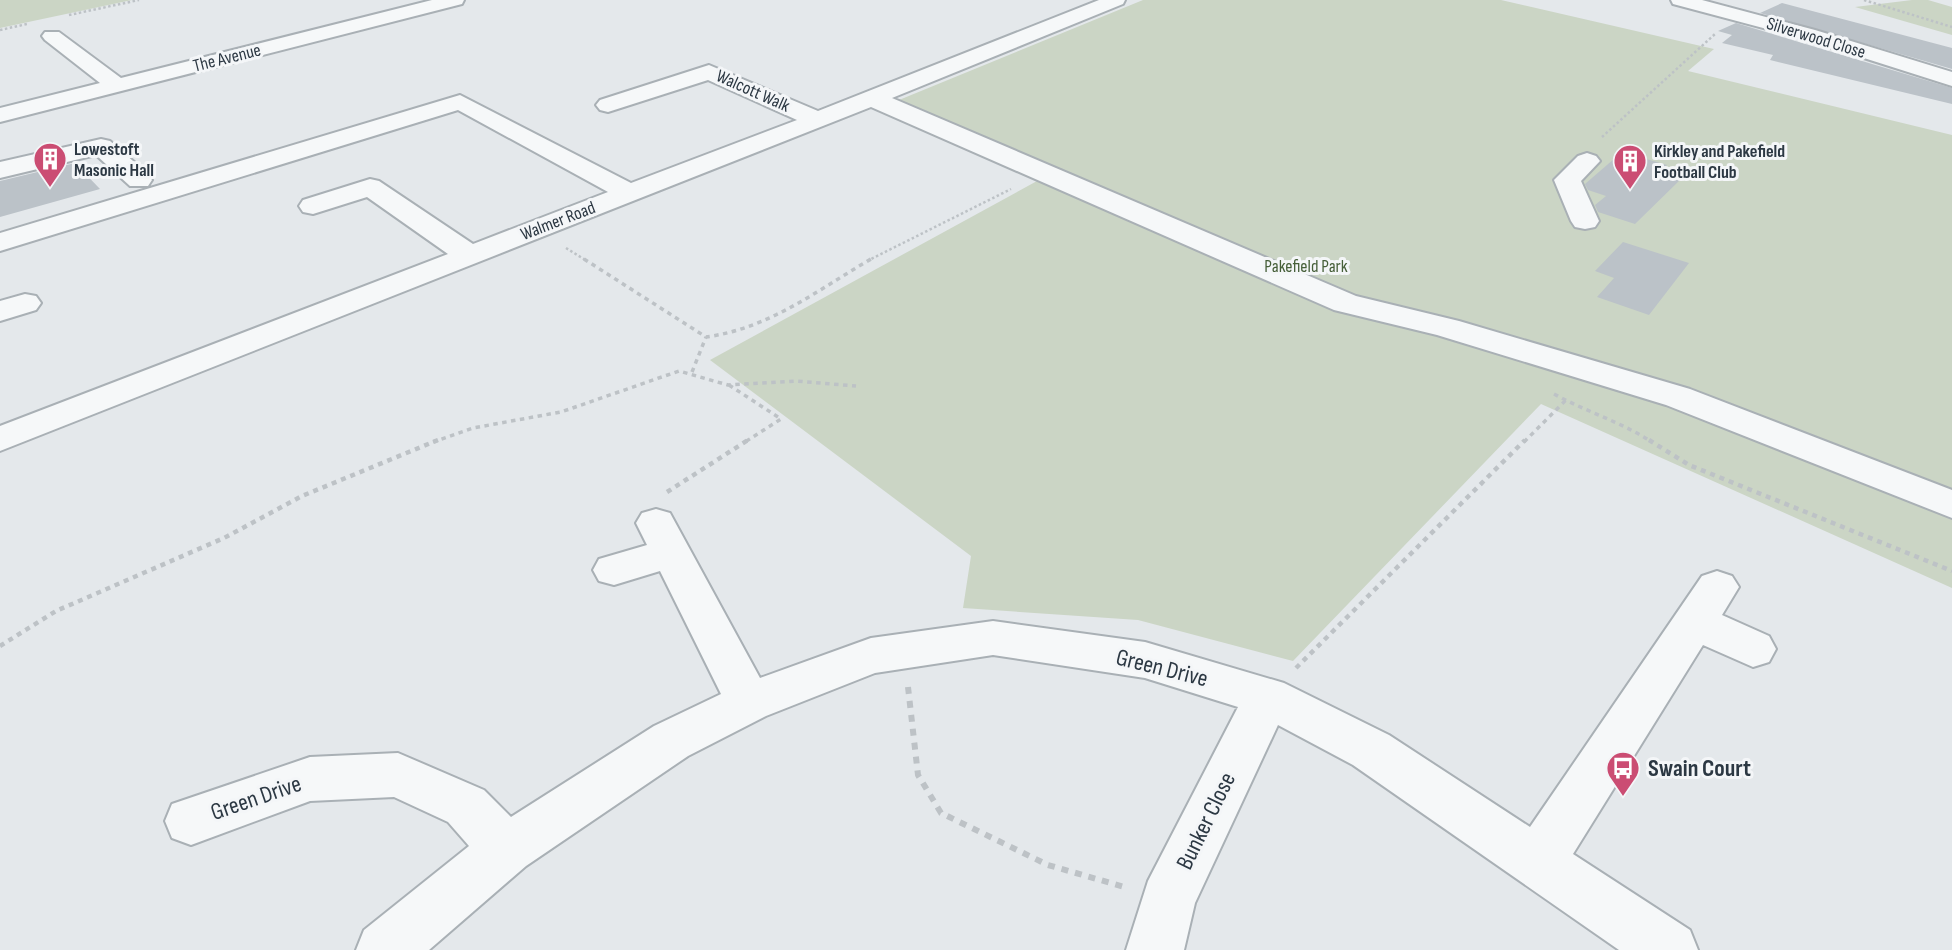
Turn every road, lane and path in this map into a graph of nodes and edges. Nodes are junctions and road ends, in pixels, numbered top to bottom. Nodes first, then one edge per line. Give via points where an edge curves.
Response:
1 (455, 0) edge
2 (1116, 0) edge
3 (1680, 0) edge
4 (1864, 0) edge
5 (1740, 15) junction
6 (1952, 27) edge
7 (51, 36) dead end
8 (1952, 79) edge
9 (117, 85) junction
10 (871, 98) junction
11 (608, 104) dead end
12 (0, 115) edge
13 (818, 120) junction
14 (1594, 150) joint
15 (0, 170) edge
16 (1044, 173) junction
17 (139, 180) dead end
18 (629, 193) junction
19 (313, 206) dead end
20 (1584, 221) dead end
21 (537, 229) junction
22 (0, 242) edge
23 (469, 255) junction
24 (706, 337) junction
25 (692, 372) junction
26 (728, 385) junction
27 (856, 386) dead end
28 (1544, 388) dead end
29 (1566, 400) junction
30 (5, 427) edge
31 (1952, 505) edge
32 (663, 538) junction
33 (614, 570) dead end
34 (1952, 571) edge
35 (0, 646) edge
36 (1753, 649) dead end
37 (906, 651) junction
38 (1268, 697) junction
39 (749, 702) junction
40 (191, 821) dead end
41 (507, 849) junction
42 (1537, 863) junction
43 (1168, 900) junction
44 (385, 950) edge
45 (1155, 950) edge
46 (1669, 950) edge

1 - 9 street, The Avenue
2 - 10 street, Walmer Road
3 - 5 street, Silverwood Close
4 - 6 path
5 - 8 street, Silverwood Close
5 - 14 path
7 - 9 street
9 - 12 street, The Avenue
10 - 13 street, Walmer Road
10 - 16 street
11 - 13 street, Walcott Walk via 709,72
13 - 18 street, Walmer Road
14 - 20 street via 1567,180
15 - 17 street via 100,146
16 - 24 path via 886,250 766,323 732,336
16 - 31 street via 1345,303 1458,321 1678,397
18 - 21 street, Walmer Road
18 - 22 street via 460,102
19 - 23 street via 370,187
21 - 23 street, Walmer Road
21 - 24 path
23 - 30 street, Walmer Road
24 - 25 path
25 - 26 path
25 - 35 path via 679,371 561,412 473,428 424,444 56,611
26 - 27 path via 796,381
26 - 32 path via 781,419 670,487 656,505
28 - 29 path
29 - 34 path via 1622,423 1689,465
29 - 38 path
32 - 33 street
32 - 39 street
36 - 42 street via 1705,604
37 - 38 street, Green Drive via 993,638 1145,660
37 - 39 street, Green Drive via 872,656
37 - 43 path via 918,775 941,813 1048,864
38 - 42 street, Green Drive via 1371,750
38 - 43 street, Bunker Close
39 - 41 street, Green Drive via 671,741
40 - 41 street, Green Drive via 310,779 398,775 466,806
41 - 44 street, Green Drive
42 - 46 street, Green Drive
43 - 45 street, Bunker Close

